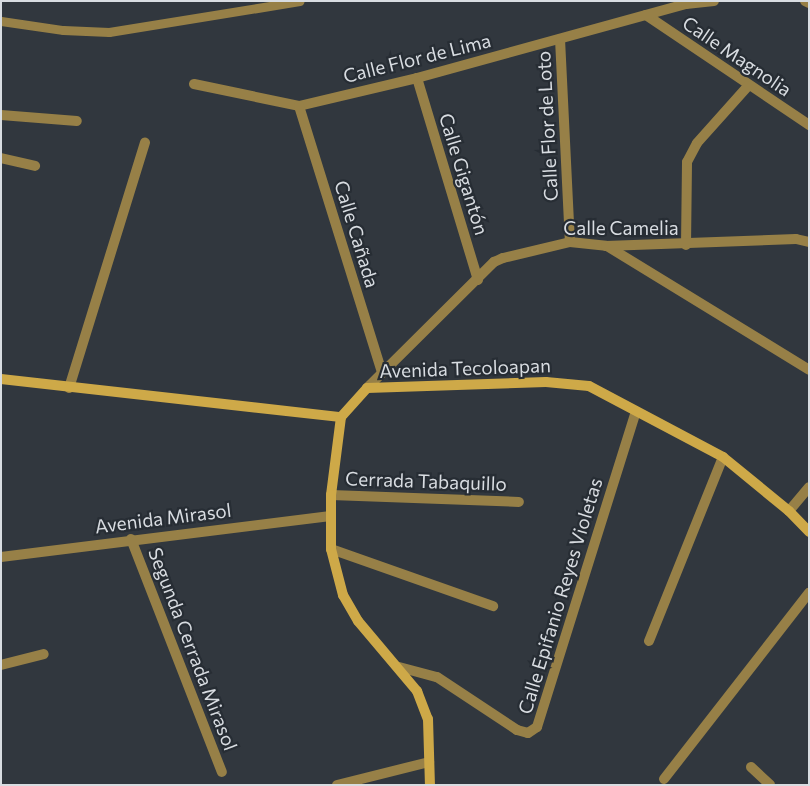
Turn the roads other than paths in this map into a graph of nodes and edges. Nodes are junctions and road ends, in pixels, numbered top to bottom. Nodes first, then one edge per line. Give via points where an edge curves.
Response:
1 (300, 1) edge
2 (714, 1) edge
3 (805, 1) edge
4 (809, 4) edge
5 (646, 15) junction
6 (1, 21) edge
7 (560, 39) junction
8 (417, 78) junction
9 (194, 84) dead end
10 (748, 86) junction
11 (299, 106) junction
12 (1, 115) edge
13 (77, 121) dead end
14 (809, 124) edge
15 (145, 142) dead end
16 (1, 158) edge
17 (35, 166) dead end
18 (570, 242) junction
19 (809, 242) edge
20 (686, 245) junction
21 (606, 246) junction
22 (478, 280) junction
23 (809, 370) edge
24 (382, 372) junction
25 (1, 379) edge
26 (69, 388) junction
27 (367, 388) junction
28 (636, 411) junction
29 (341, 418) junction
30 (723, 457) junction
31 (809, 487) edge
32 (331, 495) junction
33 (519, 502) dead end
34 (789, 511) junction
35 (330, 516) junction
36 (809, 532) edge
37 (131, 539) junction
38 (331, 549) junction
39 (1, 557) edge
40 (809, 593) edge
41 (493, 606) dead end
42 (648, 641) dead end
43 (44, 654) dead end
44 (1, 665) edge
45 (399, 667) junction
46 (429, 762) junction
47 (751, 767) dead end
48 (222, 772) dead end
49 (664, 779) dead end
50 (337, 785) edge
51 (430, 785) edge
52 (770, 785) edge

1 - 6 lane via 109,32 63,30
2 - 5 street via 686,4
3 - 4 street
5 - 7 street, Calle Flor de Lima
5 - 10 street, Calle Magnolia
7 - 8 street, Calle Flor de Lima
7 - 18 street, Calle Flor de Loto
8 - 11 street, Calle Flor de Lima
8 - 22 street, Calle Gigantón
9 - 11 street, Calle Flor de Lima
10 - 14 street, Calle Magnolia
10 - 20 street via 697,143 687,162
11 - 24 street, Calle Cañada
12 - 13 street
15 - 26 street
16 - 17 street
18 - 21 street, Calle Camelia
18 - 22 street, Calle Camelia via 503,258 494,262
19 - 20 street, Calle Camelia via 796,239
20 - 21 street, Calle Camelia
21 - 23 street
22 - 24 street, Calle Camelia
24 - 27 street, Calle Camelia
25 - 26 street
26 - 29 street
27 - 28 street, Avenida Tecoloapan via 546,382 589,386
27 - 29 street, Avenida Tecoloapan
28 - 30 street, Avenida Tecoloapan
28 - 45 street, Calle Epifanio Reyes Violetas via 537,727 528,733 517,730 437,677
29 - 32 street
30 - 34 street, Avenida Tecoloapan
30 - 42 street
31 - 34 street
32 - 33 street, Cerrada Tabaquillo
32 - 35 street
34 - 36 street, Avenida Tecoloapan
35 - 37 street, Avenida Mirasol
35 - 38 street
37 - 39 street, Avenida Mirasol
37 - 48 street, Segunda Cerrada Mirasol
38 - 41 street
38 - 45 street via 343,595 358,621
40 - 49 street
43 - 44 street
45 - 46 street via 417,691 428,719
46 - 50 street
46 - 51 street
47 - 52 street

